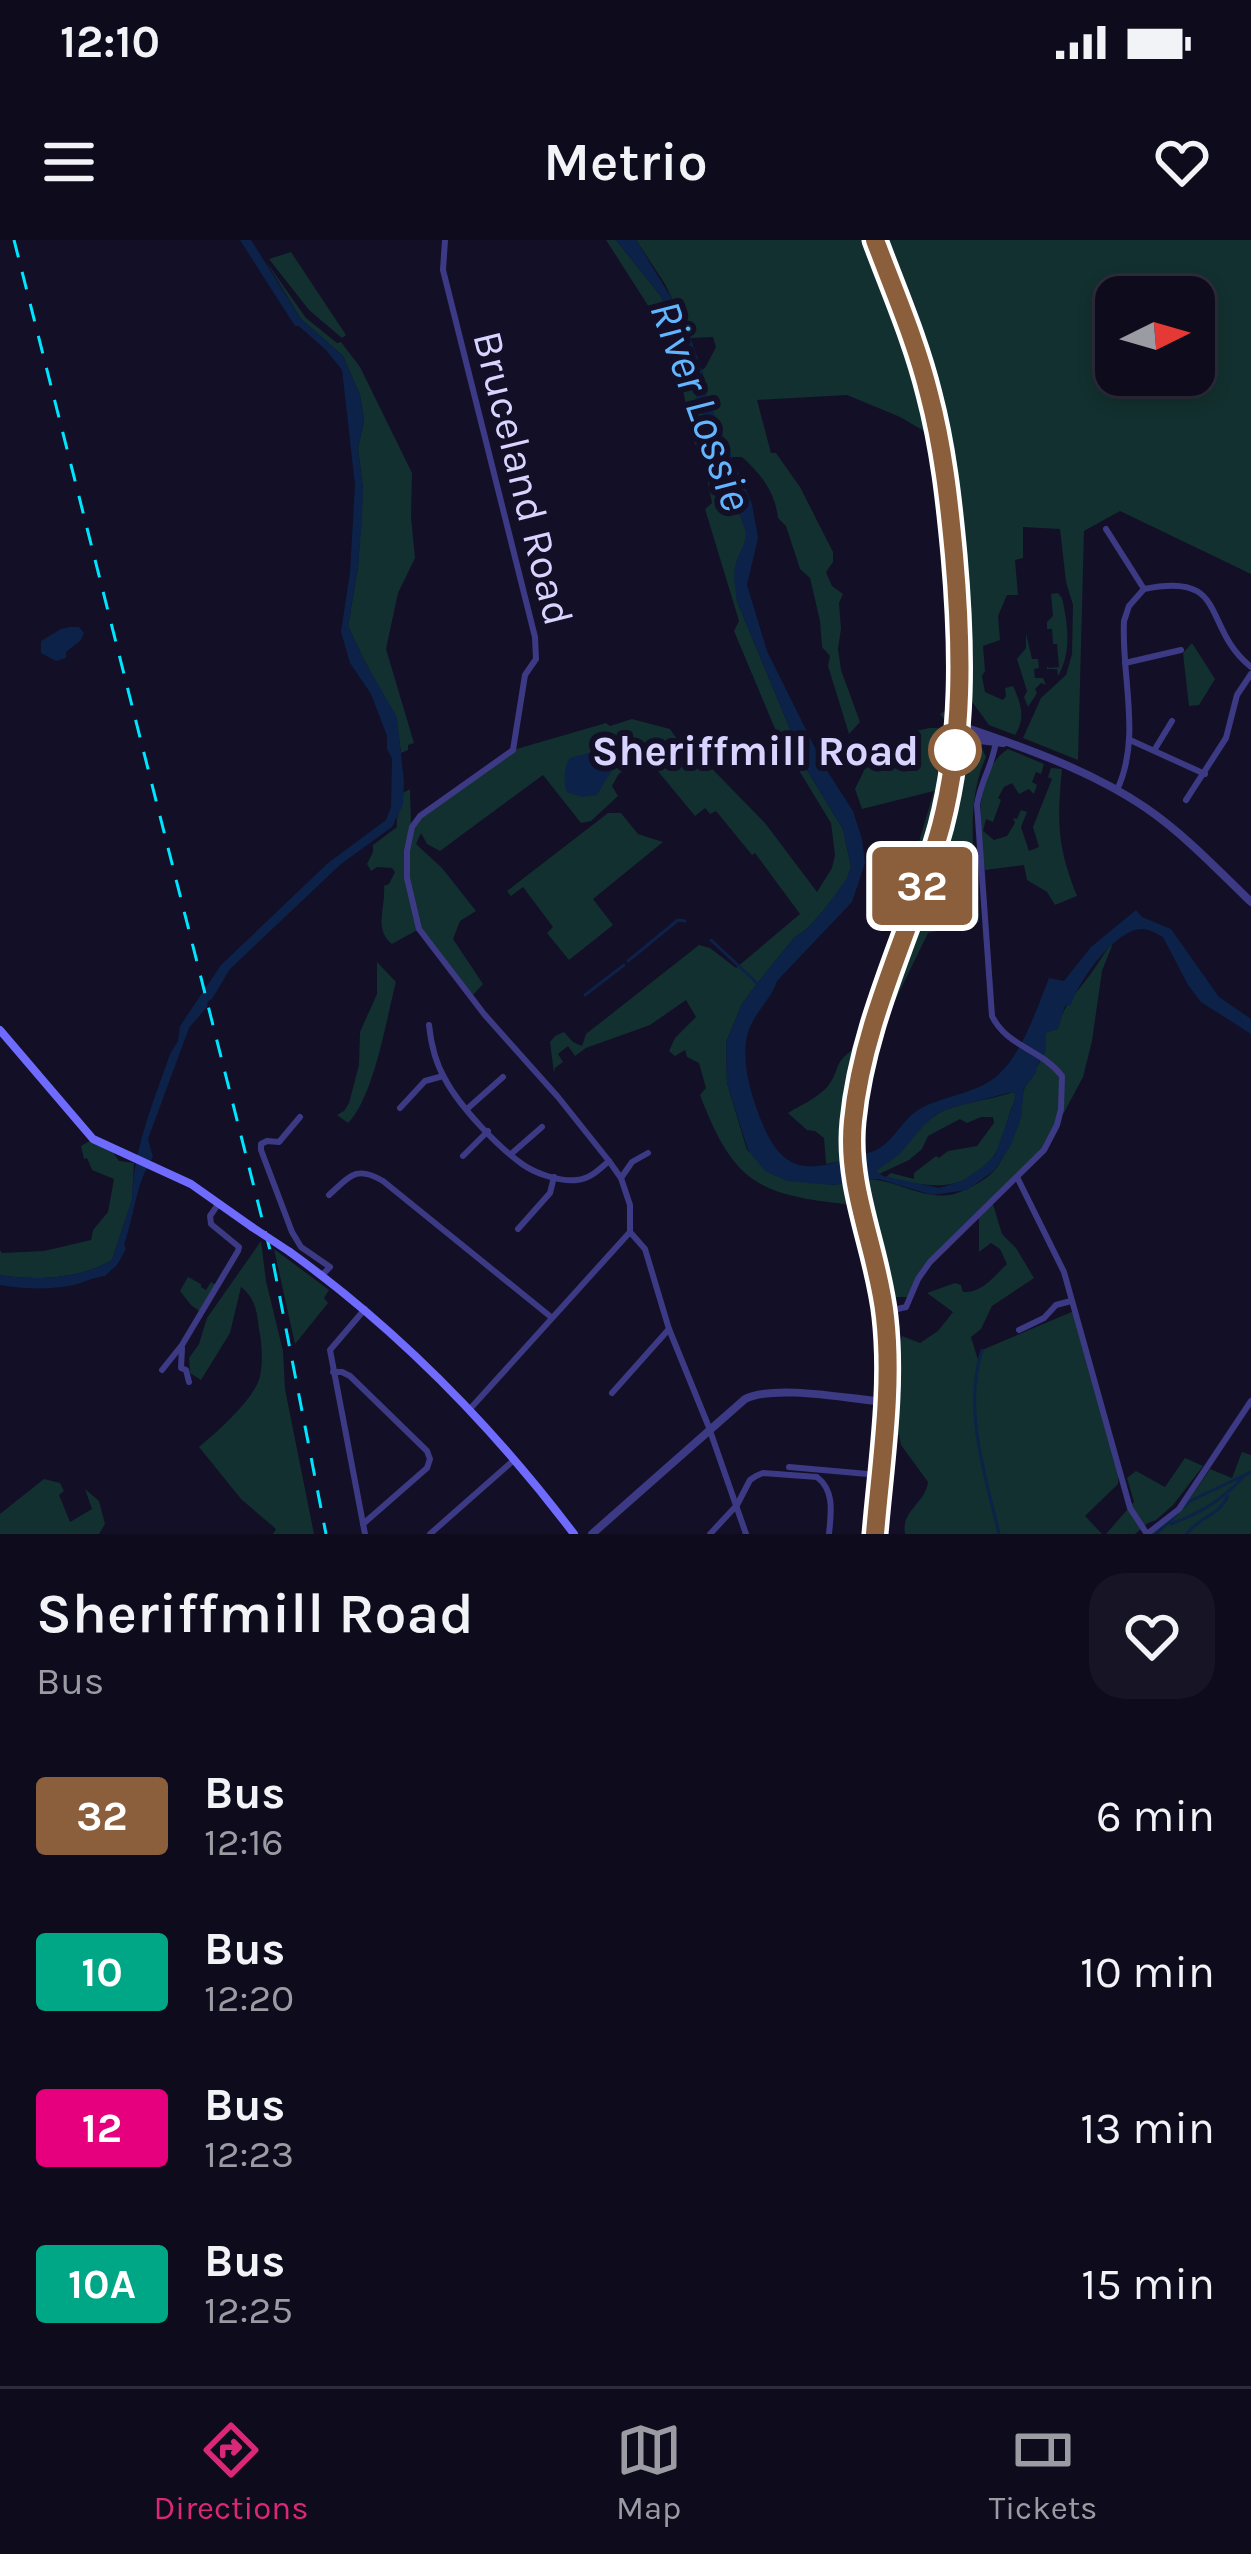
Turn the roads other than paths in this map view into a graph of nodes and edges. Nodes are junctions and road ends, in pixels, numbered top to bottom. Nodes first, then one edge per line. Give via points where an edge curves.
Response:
1 (445, 240) edge
2 (875, 240) edge
3 (1106, 529) dead end
4 (1144, 589) junction
5 (1180, 650) dead end
6 (1125, 663) junction
7 (1251, 671) edge
8 (1172, 722) dead end
9 (957, 731) junction
10 (996, 740) junction
11 (1130, 740) junction
12 (1155, 749) junction
13 (1205, 774) junction
14 (1117, 790) junction
15 (1186, 800) dead end
16 (1248, 894) edge
17 (429, 1024) dead end
18 (0, 1030) edge
19 (443, 1076) junction
20 (503, 1077) dead end
21 (400, 1108) dead end
22 (467, 1109) junction
23 (300, 1117) dead end
24 (542, 1126) dead end
25 (488, 1132) junction
26 (647, 1153) dead end
27 (511, 1154) junction
28 (464, 1156) dead end
29 (609, 1160) junction
30 (1016, 1177) junction
31 (554, 1178) junction
32 (621, 1178) junction
33 (329, 1195) dead end
34 (219, 1203) junction
35 (518, 1229) dead end
36 (630, 1232) junction
37 (322, 1275) junction
38 (1072, 1301) junction
39 (365, 1309) junction
40 (885, 1312) junction
41 (551, 1317) junction
42 (668, 1329) junction
43 (1019, 1330) dead end
44 (182, 1345) junction
45 (162, 1370) dead end
46 (333, 1372) junction
47 (189, 1382) dead end
48 (612, 1393) dead end
49 (1251, 1401) edge
50 (885, 1402) junction
51 (469, 1410) junction
52 (710, 1430) junction
53 (514, 1460) junction
54 (789, 1467) dead end
55 (879, 1474) junction
56 (736, 1504) junction
57 (363, 1524) junction
58 (365, 1534) edge
59 (430, 1534) edge
60 (574, 1534) edge
61 (592, 1534) edge
62 (710, 1534) edge
63 (746, 1534) edge
64 (830, 1534) edge
65 (875, 1534) edge
66 (1147, 1534) edge

1 - 29 street, Bruceland Road via 443,270 536,659 525,675 513,751 412,827 412,907 419,929 484,1014
2 - 9 highway via 913,344 946,478 960,630
3 - 4 street
4 - 6 street via 1124,621
4 - 7 street via 1183,584 1204,595
5 - 6 street
6 - 11 street
7 - 13 street
8 - 12 street
9 - 10 street
9 - 40 highway via 932,856 867,1043 852,1128 855,1184
10 - 14 street
10 - 30 street via 976,805 994,1021 1062,1076 1057,1125
11 - 12 street
11 - 14 street
12 - 13 street
13 - 15 street
14 - 16 street
17 - 19 street
18 - 34 main road via 93,1138
19 - 21 street via 425,1081
19 - 22 street
20 - 22 street
22 - 25 street
23 - 37 street via 261,1150 292,1232 330,1268
24 - 27 street
25 - 27 street
25 - 28 street
26 - 32 street
27 - 31 street
29 - 31 street via 590,1177
29 - 32 street, Bruceland Road
30 - 38 street
30 - 40 street via 929,1262 906,1307
31 - 35 street
32 - 36 street, Bruceland Road
33 - 41 street via 350,1176 371,1174
34 - 37 main road, bridge
34 - 44 street via 211,1224 238,1251
36 - 41 street
36 - 42 street, Bruceland Road via 645,1249
37 - 39 main road
38 - 43 street
38 - 66 street via 1130,1508
39 - 46 street via 330,1351
39 - 51 main road
40 - 50 highway
41 - 51 street
42 - 48 street
42 - 52 street, Bruceland Road
44 - 45 street
44 - 47 street
46 - 57 street
46 - 57 street via 350,1376 430,1459
49 - 66 street via 1179,1509
50 - 52 street via 763,1393
50 - 55 highway
51 - 53 main road
52 - 56 street, Bruceland Road
52 - 61 street
53 - 59 street
53 - 60 main road
54 - 55 street
55 - 65 highway
56 - 62 street
56 - 63 street, Bruceland Road
56 - 64 street via 764,1473 817,1477 832,1503
57 - 58 street

